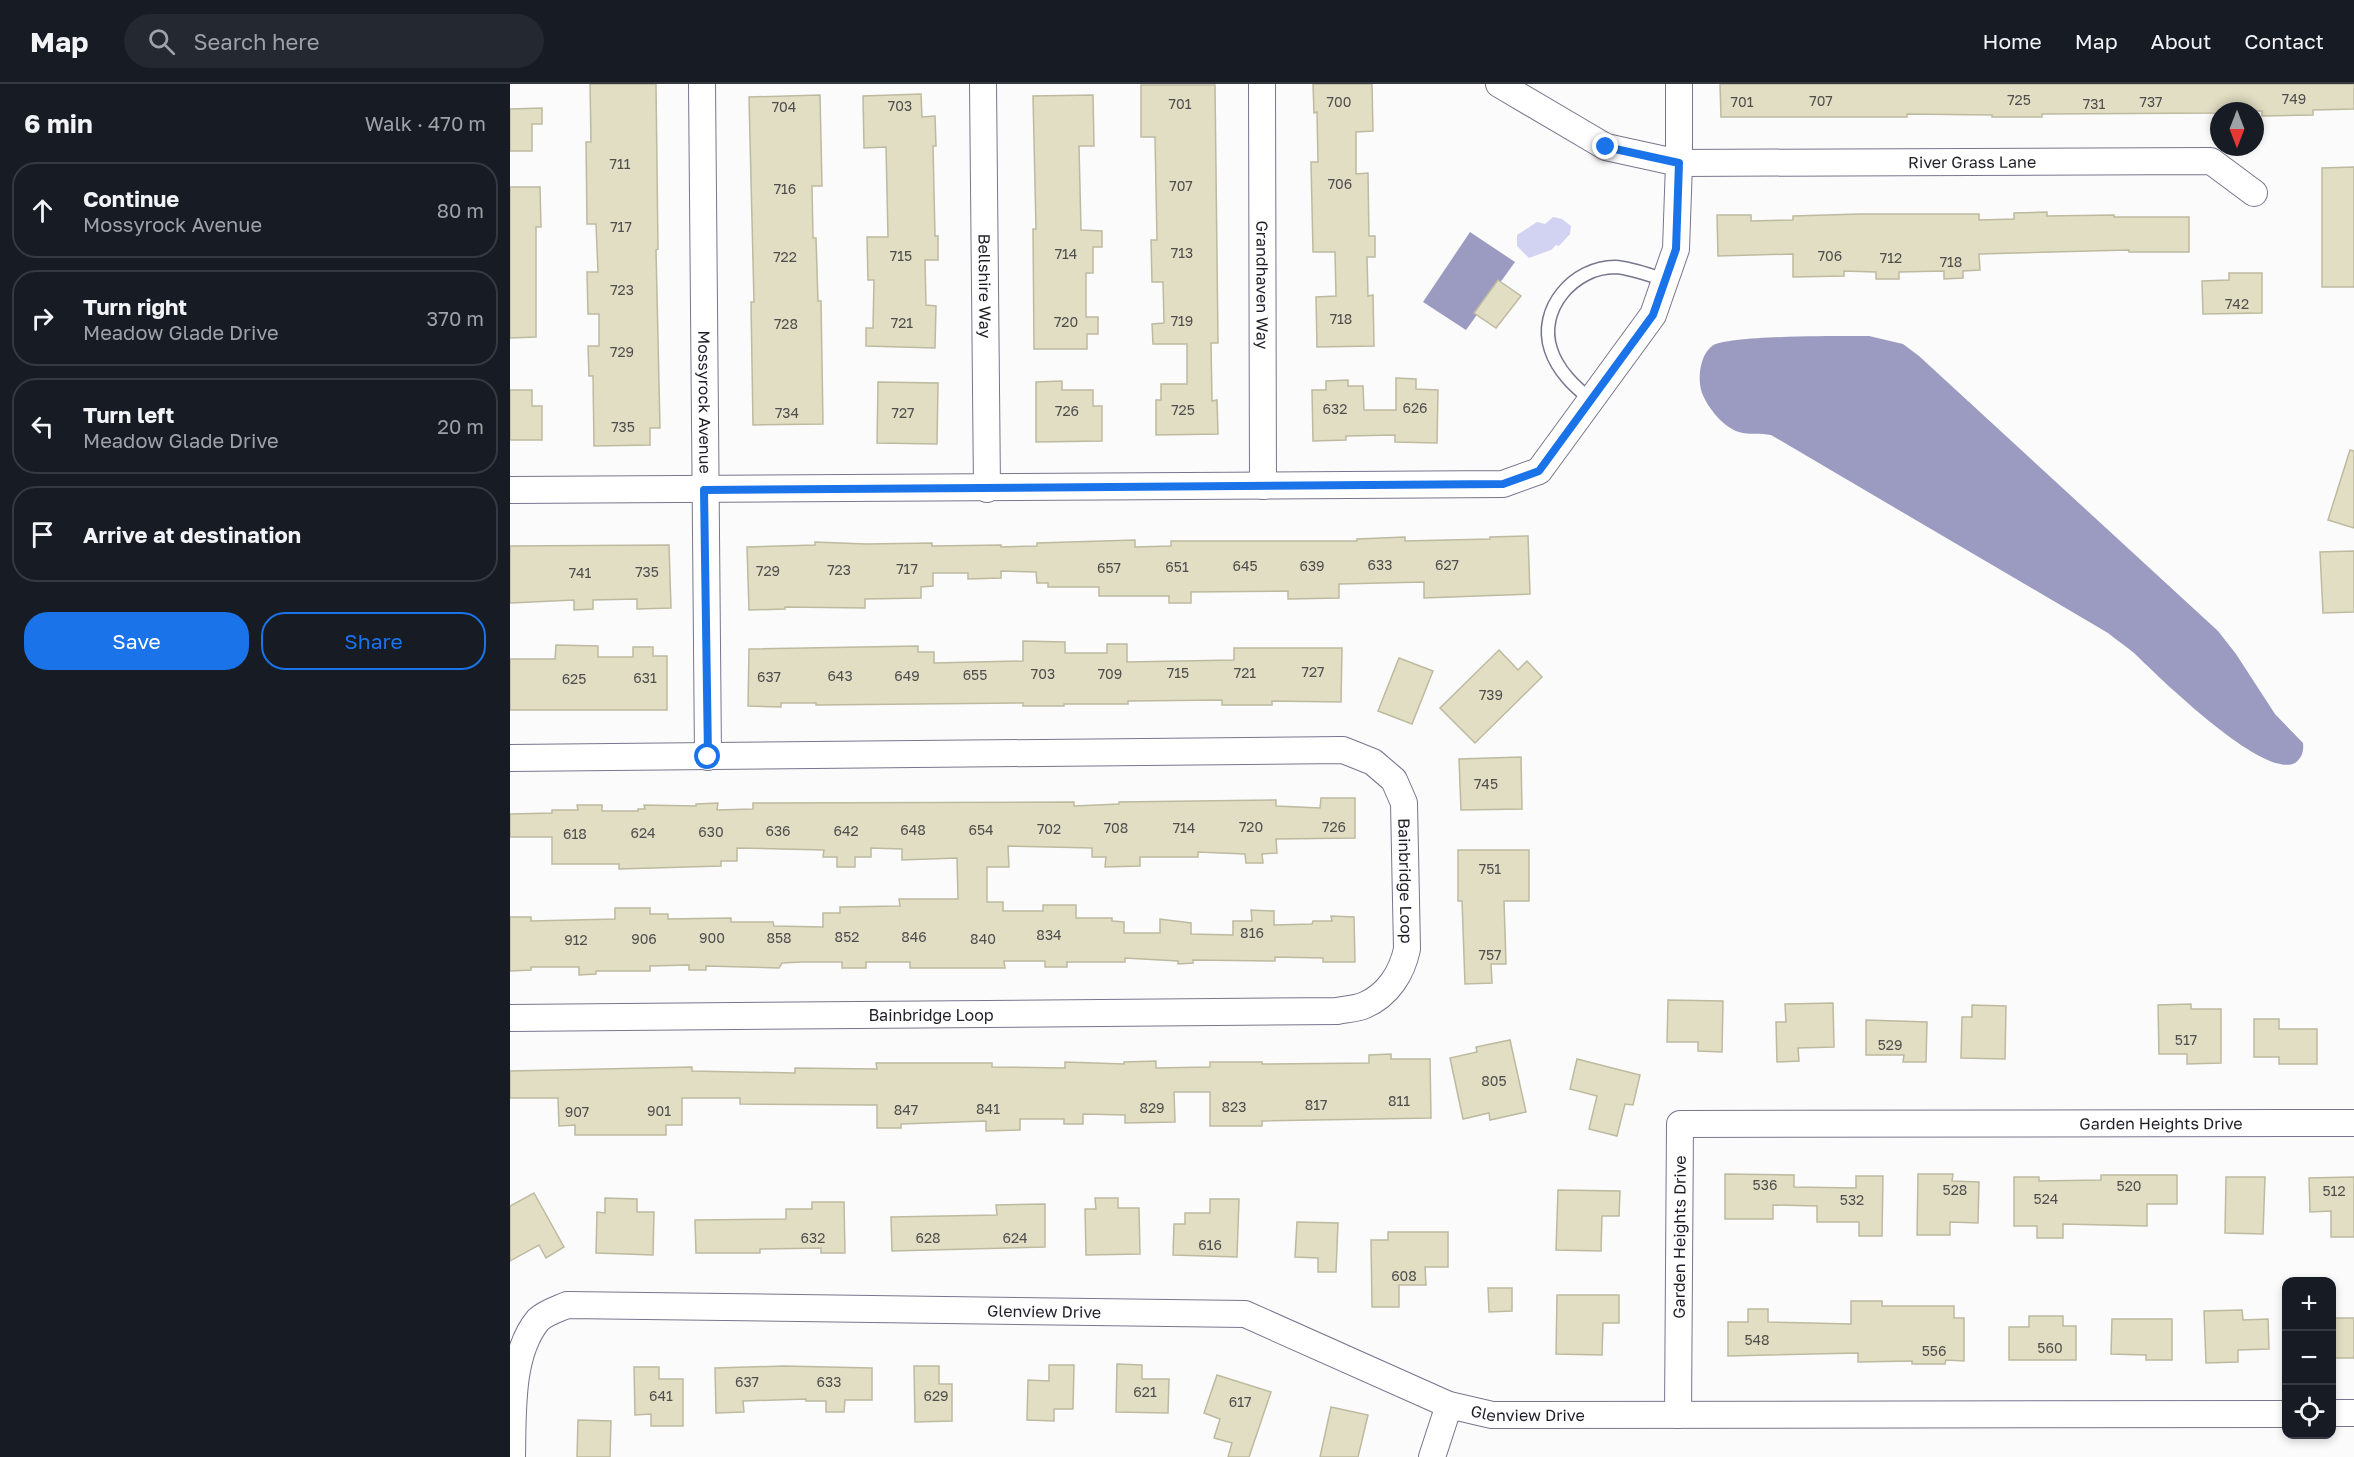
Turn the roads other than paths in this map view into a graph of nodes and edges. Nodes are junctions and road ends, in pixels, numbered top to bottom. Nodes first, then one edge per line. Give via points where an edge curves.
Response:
1 (702, 84) edge
2 (983, 84) edge
3 (1262, 84) edge
4 (1499, 84) edge
5 (1679, 84) edge
6 (1679, 163) junction
7 (2254, 193) dead end
8 (1665, 280) junction
9 (1591, 400) junction
10 (1263, 486) junction
11 (987, 489) junction
12 (510, 490) edge
13 (704, 490) junction
14 (708, 757) junction
15 (510, 758) edge
16 (510, 1018) edge
17 (2354, 1123) edge
18 (1449, 1405) junction
19 (2282, 1413) edge
20 (2336, 1413) edge
21 (2354, 1413) edge
22 (1678, 1415) junction
23 (512, 1457) edge
24 (1432, 1457) edge

1 - 13 street, Mossyrock Avenue
2 - 11 street, Bellshire Way
3 - 10 street, Grandhaven Way
4 - 6 street, River Grass Lane via 1606,147
5 - 6 street
6 - 7 street, River Grass Lane via 2211,161
6 - 8 street via 1676,249
8 - 9 street via 1653,315
8 - 9 lane via 1614,267 1597,270 1567,286 1557,300 1549,318 1551,349 1569,381
9 - 10 street via 1539,471 1503,484
10 - 11 street
11 - 13 street
12 - 13 street
13 - 14 street, Mossyrock Avenue
14 - 15 street, Bainbridge Loop
14 - 16 street, Bainbridge Loop via 1343,750 1374,762 1394,780 1404,803 1407,950 1403,967 1391,985 1366,1005 1337,1011
17 - 22 street, Garden Heights Drive via 1680,1124
18 - 22 street, Glenview Drive via 1492,1415
18 - 23 street, Glenview Drive via 1245,1314 567,1305 539,1318 523,1336 513,1366
18 - 24 street
19 - 22 street
20 - 21 street

